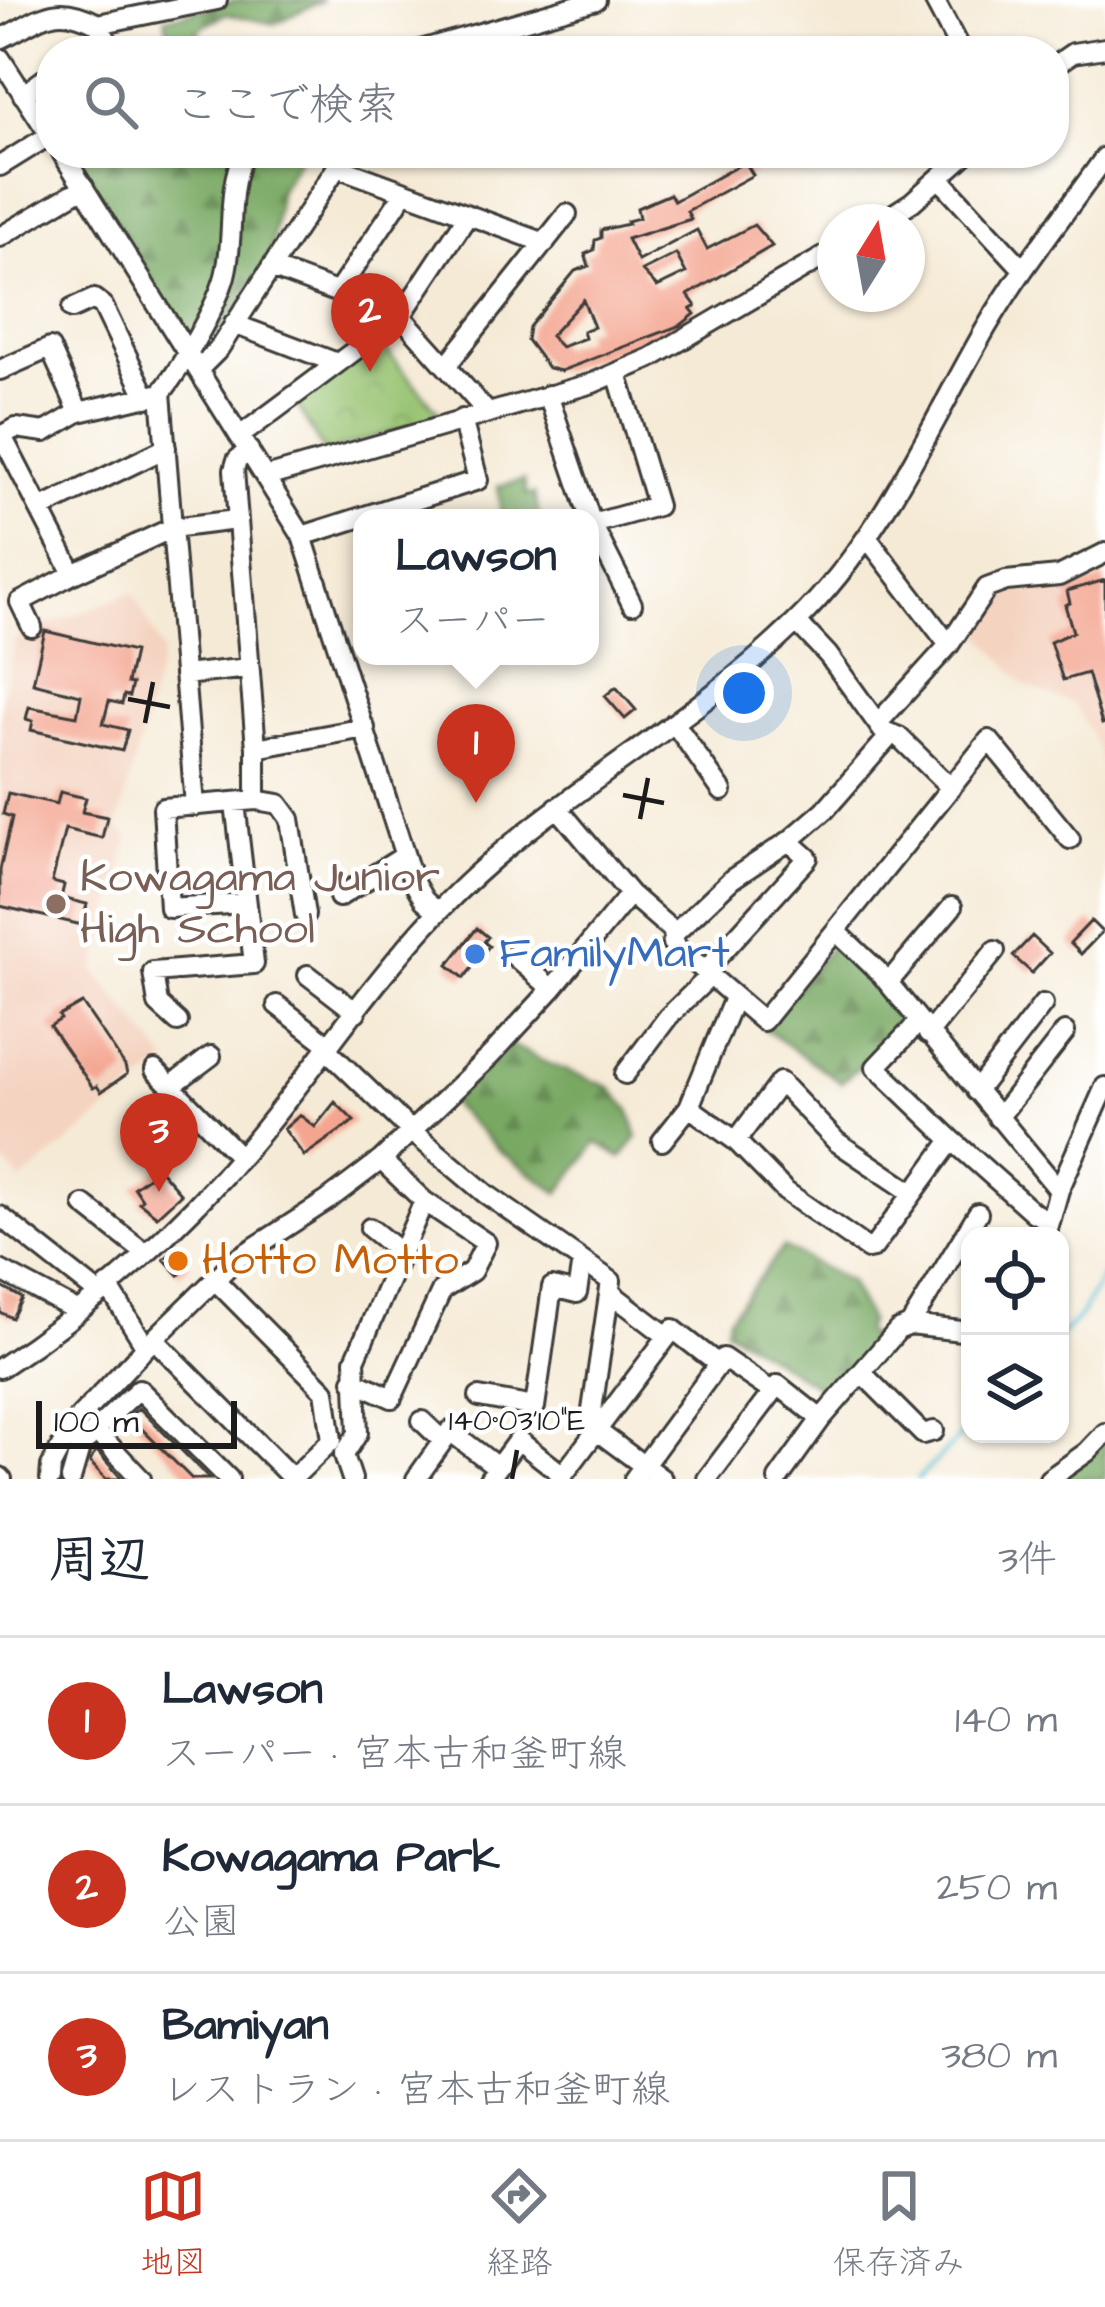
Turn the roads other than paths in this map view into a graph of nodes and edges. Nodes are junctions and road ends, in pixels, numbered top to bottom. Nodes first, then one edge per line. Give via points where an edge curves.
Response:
1 (217, 0) edge
2 (596, 0) edge
3 (934, 0) edge
4 (102, 36) edge
5 (110, 36) edge
6 (470, 36) edge
7 (953, 36) edge
8 (0, 39) edge
9 (1105, 48) edge
10 (1069, 56) edge
11 (0, 58) edge
12 (13, 90) edge
13 (36, 118) edge
14 (36, 145) edge
15 (1105, 157) edge
16 (0, 166) edge
17 (71, 168) edge
18 (240, 168) edge
19 (336, 168) edge
20 (340, 168) edge
21 (951, 168) edge
22 (940, 179) junction
23 (84, 188) junction
24 (405, 192) junction
25 (906, 204) edge
26 (567, 214) dead end
27 (468, 215) junction
28 (0, 238) edge
29 (545, 243) junction
30 (817, 261) edge
31 (271, 268) junction
32 (1023, 269) junction
33 (337, 292) junction
34 (72, 309) dead end
35 (401, 316) junction
36 (234, 324) junction
37 (187, 350) junction
38 (338, 364) junction
39 (447, 365) junction
40 (199, 369) junction
41 (0, 370) edge
42 (617, 373) junction
43 (548, 395) junction
44 (154, 396) junction
45 (79, 412) junction
46 (487, 412) junction
47 (462, 419) junction
48 (1, 436) edge
49 (244, 443) junction
50 (166, 448) junction
51 (266, 477) junction
52 (40, 508) junction
53 (387, 509) edge
54 (587, 509) edge
55 (236, 520) junction
56 (353, 520) edge
57 (599, 522) edge
58 (172, 528) junction
59 (302, 536) junction
60 (599, 538) edge
61 (868, 540) junction
62 (1105, 553) edge
63 (73, 574) junction
64 (632, 604) dead end
65 (797, 622) junction
66 (32, 627) dead end
67 (949, 645) junction
68 (353, 651) edge
69 (340, 656) junction
70 (249, 668) junction
71 (184, 674) junction
72 (675, 724) junction
73 (365, 728) junction
74 (882, 728) junction
75 (256, 748) junction
76 (951, 788) junction
77 (722, 791) dead end
78 (256, 800) junction
79 (235, 803) junction
80 (195, 806) junction
81 (557, 807) junction
82 (1070, 839) dead end
83 (790, 842) junction
84 (404, 856) junction
85 (629, 894) junction
86 (339, 897) dead end
87 (244, 903) junction
88 (952, 907) dead end
89 (438, 912) junction
90 (305, 915) dead end
91 (675, 932) junction
92 (837, 932) junction
93 (995, 950) dead end
94 (514, 956) dead end
95 (327, 962) dead end
96 (708, 974) junction
97 (888, 983) junction
98 (552, 989) junction
99 (734, 998) junction
100 (1043, 1004) dead end
101 (278, 1005) dead end
102 (356, 1012) junction
103 (178, 1022) dead end
104 (923, 1029) junction
105 (1065, 1031) dead end
106 (328, 1048) junction
107 (211, 1056) dead end
108 (155, 1070) dead end
109 (625, 1074) dead end
110 (171, 1086) junction
111 (976, 1091) junction
112 (1103, 1095) edge
113 (689, 1107) junction
114 (998, 1118) junction
115 (409, 1129) junction
116 (952, 1140) junction
117 (662, 1141) dead end
118 (736, 1141) junction
119 (240, 1157) junction
120 (381, 1160) junction
121 (1059, 1190) junction
122 (911, 1192) junction
123 (424, 1201) junction
124 (84, 1204) dead end
125 (978, 1213) dead end
126 (0, 1216) edge
127 (972, 1227) edge
128 (1046, 1227) edge
129 (1047, 1227) edge
130 (370, 1228) dead end
131 (961, 1249) edge
132 (145, 1253) junction
133 (401, 1253) junction
134 (583, 1261) junction
135 (0, 1270) edge
136 (215, 1280) junction
137 (363, 1289) dead end
138 (103, 1290) junction
139 (612, 1294) junction
140 (382, 1298) junction
141 (77, 1311) junction
142 (910, 1324) junction
143 (961, 1331) edge
144 (668, 1336) junction
145 (150, 1343) junction
146 (718, 1364) junction
147 (0, 1368) edge
148 (122, 1372) junction
149 (862, 1374) junction
150 (353, 1380) junction
151 (139, 1389) junction
152 (773, 1392) junction
153 (479, 1397) dead end
154 (821, 1419) junction
155 (422, 1421) dead end
156 (95, 1430) junction
157 (597, 1431) junction
158 (934, 1431) dead end
159 (1105, 1432) edge
160 (443, 1441) junction
161 (493, 1473) edge
162 (639, 1473) edge
163 (561, 1477) edge
164 (226, 1478) edge
165 (50, 1479) edge
166 (71, 1479) edge
167 (141, 1479) edge
168 (352, 1479) edge
169 (416, 1479) edge
170 (662, 1479) edge
171 (707, 1479) edge
172 (778, 1479) edge
173 (1049, 1479) edge

1 - 5 street
2 - 6 street
3 - 7 street
4 - 8 street via 76,10 47,10
9 - 10 street
11 - 12 street
12 - 13 street
14 - 16 street
15 - 32 street
17 - 23 street
18 - 37 street via 225,277
19 - 31 street
20 - 24 street
21 - 22 street
22 - 25 street
22 - 32 street
23 - 28 street
23 - 37 street
24 - 27 street
24 - 33 street
26 - 29 street
27 - 29 street
27 - 35 street
29 - 39 street
30 - 42 street
31 - 33 street
31 - 36 street
32 - 61 street
33 - 35 street
34 - 44 street via 94,299 103,306
35 - 38 street
35 - 39 street
36 - 38 street
36 - 40 street
37 - 40 street
37 - 44 street
38 - 49 street
39 - 46 street
40 - 49 street
41 - 45 street via 50,348
42 - 43 street
42 - 57 street via 658,506
43 - 46 street
43 - 54 street
44 - 45 street
44 - 50 street
45 - 48 street via 45,432 16,428
46 - 47 street
47 - 51 street
47 - 53 street via 478,480
48 - 52 street
49 - 51 street
49 - 55 street via 234,470
50 - 52 street
50 - 58 street
51 - 59 street
52 - 63 street
55 - 58 street
55 - 70 street
56 - 59 street
58 - 63 street
58 - 71 street
59 - 69 street
60 - 64 street
61 - 65 street
61 - 67 street
62 - 67 street via 1059,576 996,583
63 - 66 street via 20,602
65 - 72 street
65 - 74 street
67 - 74 street
68 - 69 street
69 - 73 street
70 - 71 street
70 - 75 street
71 - 80 street
72 - 77 street
72 - 81 street
73 - 75 street
73 - 84 street
74 - 76 street
74 - 83 street via 884,746
75 - 78 street
76 - 82 street via 989,740
76 - 92 street
78 - 79 street
78 - 90 street via 279,804 290,819
79 - 80 street
79 - 87 street
80 - 87 street via 163,808 169,908
81 - 85 street
81 - 89 street
83 - 91 street via 732,879
83 - 96 street via 808,858
84 - 86 street
84 - 89 street via 417,890
85 - 91 street
85 - 98 street
87 - 103 street via 254,964 153,972 158,1004
88 - 97 street
89 - 102 street
91 - 96 street via 672,943
92 - 97 street
92 - 99 street via 763,1021
93 - 104 street
94 - 98 street
95 - 102 street via 310,977
96 - 99 street
96 - 109 street
97 - 104 street
98 - 115 street
99 - 113 street
100 - 111 street
101 - 106 street
102 - 106 street
104 - 111 street
104 - 116 street via 876,1067
105 - 114 street
106 - 115 street
106 - 119 street
107 - 110 street
108 - 110 street
110 - 119 street
111 - 114 street
112 - 121 street
113 - 117 street
113 - 118 street
114 - 121 street
115 - 120 street
115 - 134 street
116 - 122 street
116 - 128 street
118 - 122 street via 785,1191 868,1249
118 - 122 street via 780,1082 837,1142
119 - 132 street
120 - 123 street
120 - 136 street
121 - 129 street
123 - 133 street
123 - 150 street via 486,1244 472,1271 442,1290 392,1398
124 - 132 street
125 - 127 street
126 - 138 street
130 - 133 street
131 - 142 street
132 - 138 street
133 - 140 street
134 - 139 street via 611,1281
134 - 153 street via 577,1293 552,1287 535,1407
135 - 141 street
136 - 145 street
136 - 145 street via 325,1391 332,1440 297,1474
137 - 140 street
138 - 141 street
138 - 145 street
139 - 144 street
139 - 157 street via 591,1417
140 - 150 street
141 - 147 street
142 - 143 street
142 - 149 street
144 - 146 street via 673,1329
144 - 157 street
145 - 148 street
146 - 152 street via 723,1358
146 - 162 street
148 - 151 street
148 - 165 street via 73,1424
149 - 154 street
149 - 158 street via 922,1434
150 - 168 street via 358,1433 344,1455
151 - 156 street
151 - 164 street
152 - 154 street via 778,1385
152 - 171 street
154 - 172 street
155 - 160 street
156 - 166 street
156 - 167 street
157 - 162 street
157 - 163 street
159 - 173 street
160 - 161 street via 450,1432
160 - 169 street
161 - 163 street via 518,1440
162 - 170 street

